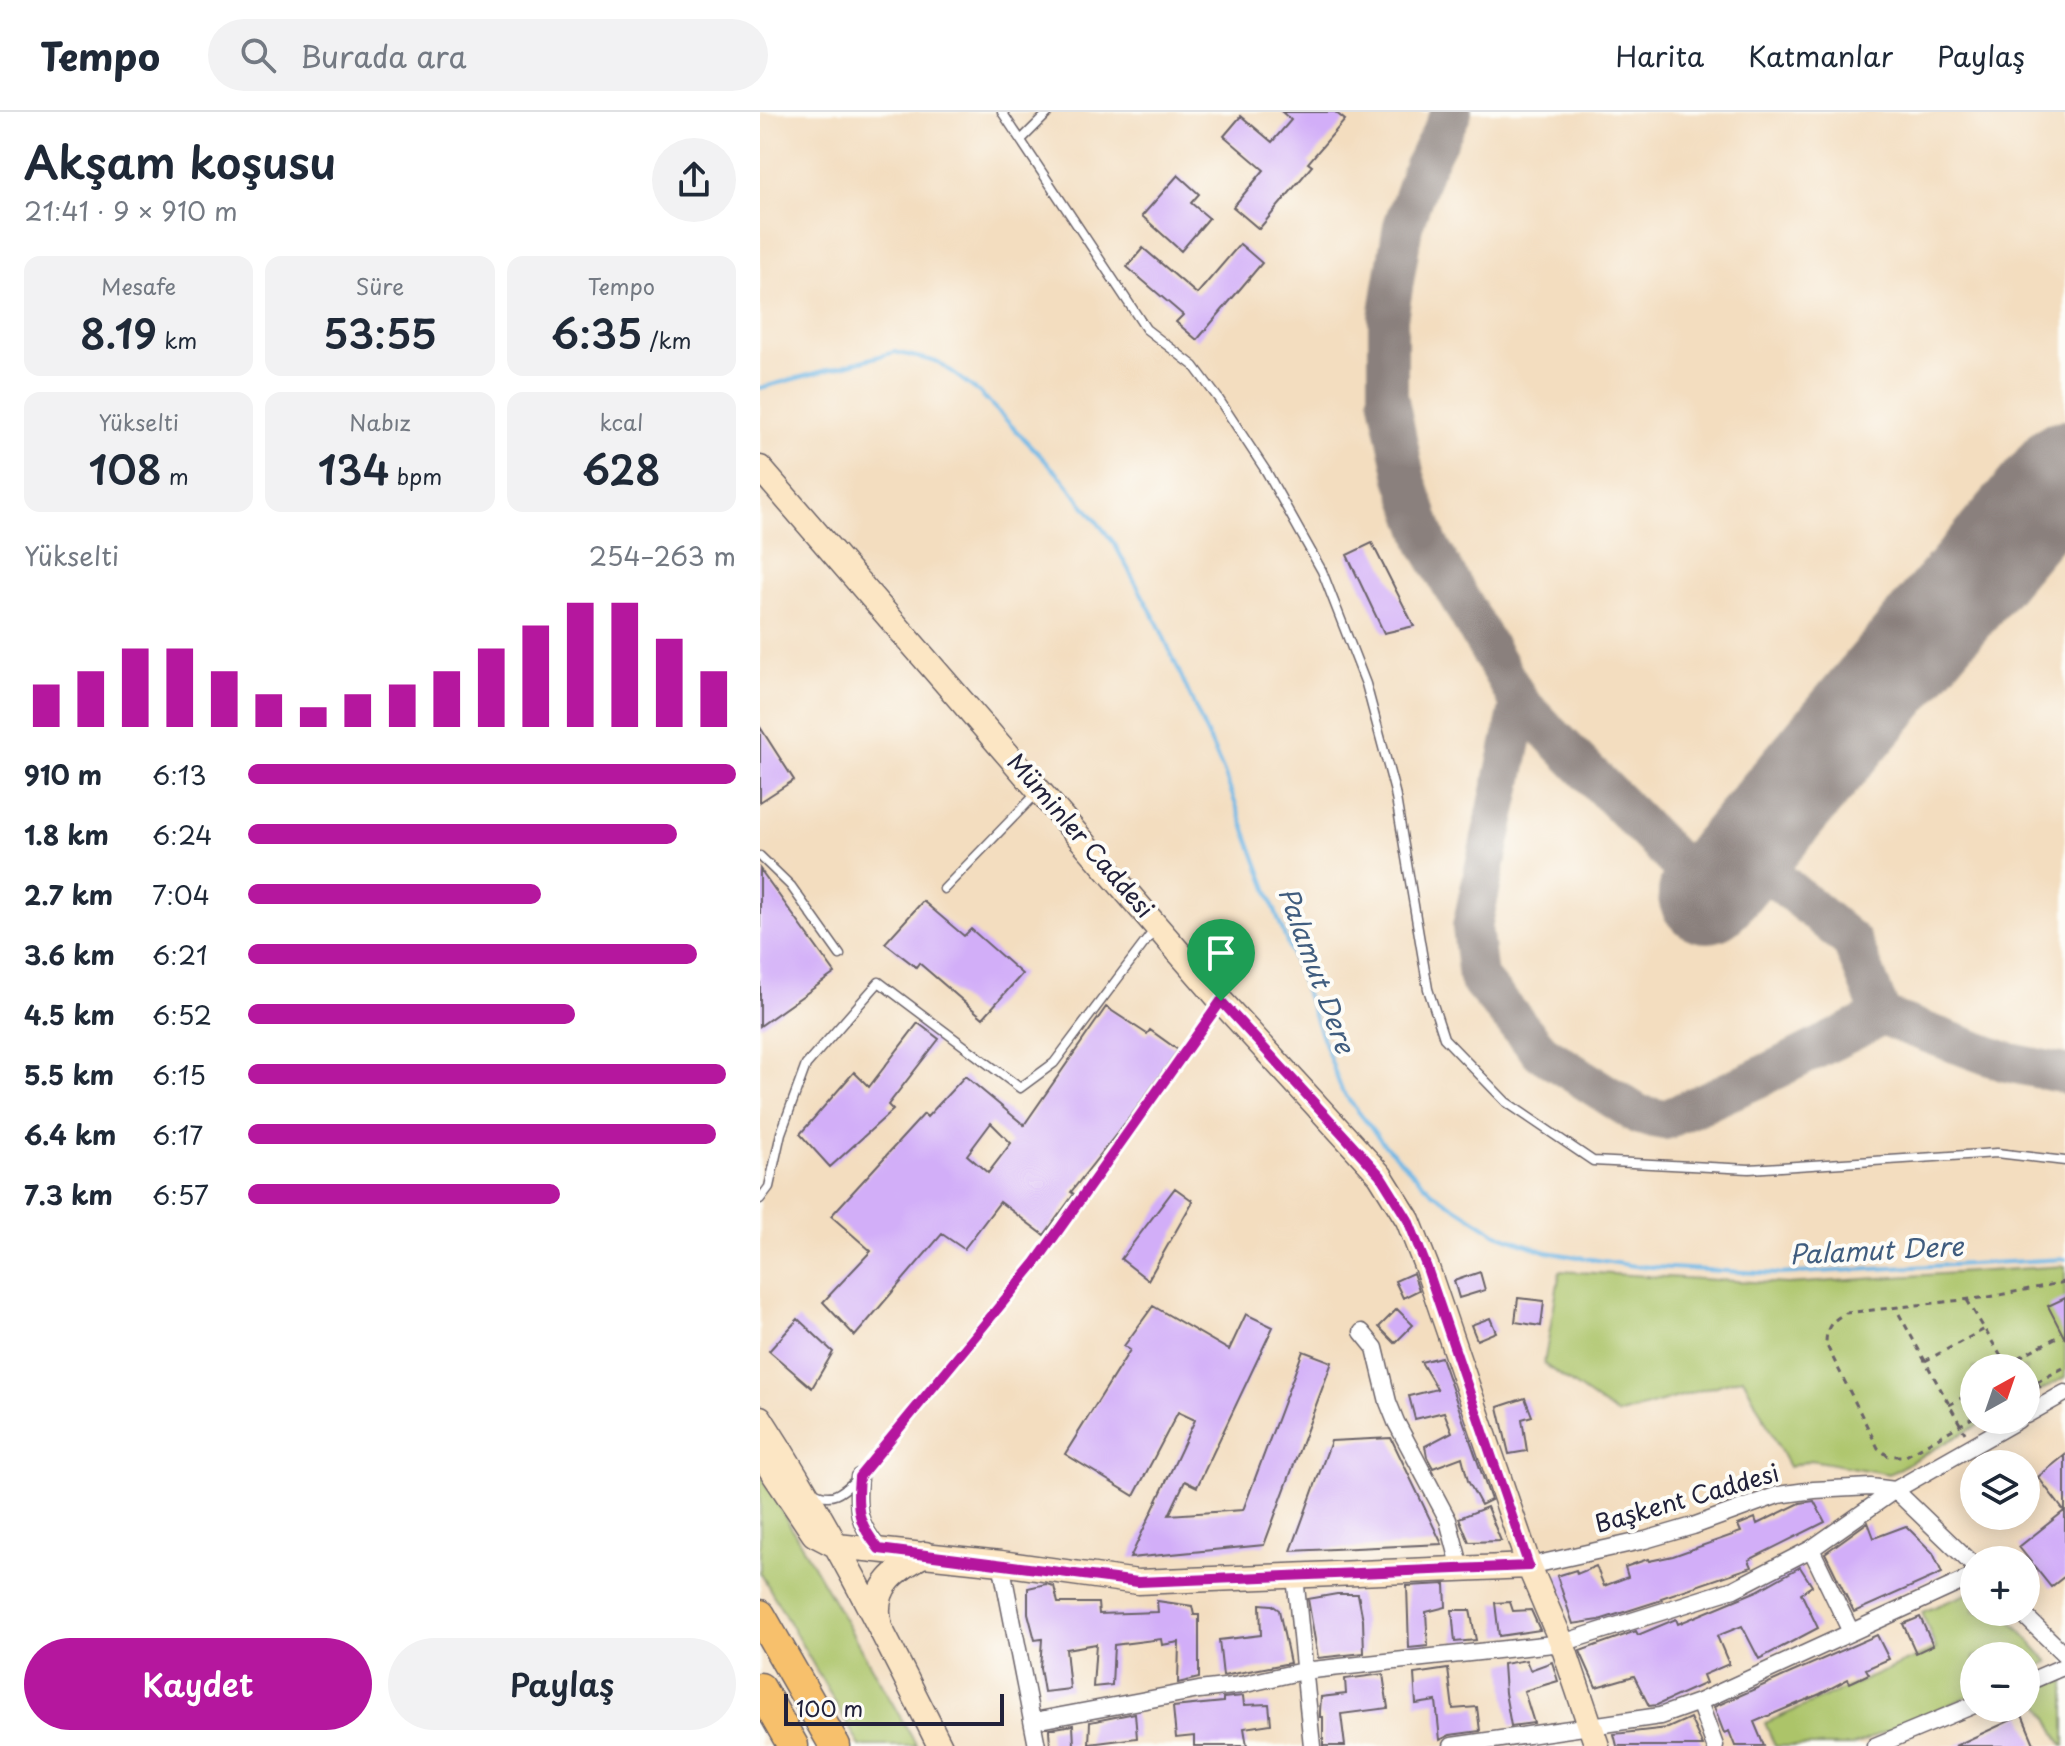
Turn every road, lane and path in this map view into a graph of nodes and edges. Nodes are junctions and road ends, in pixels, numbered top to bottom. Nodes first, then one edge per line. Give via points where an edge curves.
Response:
1 (1002, 112) edge
2 (1049, 112) edge
3 (1021, 140) junction
4 (760, 468) edge
5 (1040, 790) junction
6 (760, 856) edge
7 (944, 889) dead end
8 (1158, 925) junction
9 (840, 955) dead end
10 (1221, 1001) junction
11 (2065, 1161) edge
12 (760, 1199) edge
13 (2065, 1282) edge
14 (1967, 1300) junction
15 (1899, 1314) dead end
16 (1985, 1329) junction
17 (1362, 1332) dead end
18 (2057, 1337) dead end
19 (2000, 1354) edge
20 (2028, 1354) edge
21 (1925, 1361) junction
22 (2065, 1367) edge
23 (2040, 1380) edge
24 (2065, 1393) edge
25 (1960, 1399) edge
26 (1949, 1405) junction
27 (2040, 1407) edge
28 (760, 1418) edge
29 (1960, 1423) edge
30 (1960, 1426) edge
31 (1966, 1434) edge
32 (1993, 1434) edge
33 (1973, 1445) junction
34 (760, 1453) edge
35 (859, 1477) junction
36 (805, 1488) junction
37 (1895, 1490) junction
38 (837, 1546) junction
39 (879, 1549) junction
40 (1811, 1549) junction
41 (1960, 1553) edge
42 (925, 1554) junction
43 (1001, 1563) junction
44 (1529, 1566) junction
45 (1461, 1569) junction
46 (1295, 1576) junction
47 (1960, 1582) edge
48 (760, 1615) edge
49 (2035, 1626) edge
50 (880, 1628) junction
51 (1851, 1632) junction
52 (1562, 1643) junction
53 (2065, 1655) edge
54 (2065, 1666) edge
55 (1303, 1671) junction
56 (2040, 1677) edge
57 (760, 1688) edge
58 (1699, 1702) junction
59 (1960, 1711) edge
60 (1034, 1721) junction
61 (1594, 1736) edge
62 (793, 1746) edge
63 (835, 1746) edge
64 (940, 1746) edge
65 (1037, 1746) edge
66 (1312, 1746) edge
67 (1452, 1746) edge
68 (1715, 1746) edge
69 (1875, 1746) edge

1 - 3 lane
2 - 3 lane
3 - 11 lane via 1146,329 1194,366 1218,398 1322,571 1366,684 1395,792 1428,989 1444,1038 1506,1102 1593,1161 1749,1169 1997,1153
4 - 5 street, Müminler Caddesi
5 - 7 lane
5 - 8 street, Müminler Caddesi
6 - 9 lane via 791,886
8 - 10 street, Müminler Caddesi
8 - 12 lane via 1054,1063 1020,1088 879,982 806,1065 781,1133 769,1187
10 - 35 lane via 1036,1262
10 - 44 street, Müminler Caddesi via 1380,1175 1408,1220
13 - 14 path
14 - 16 path
14 - 30 path via 1846,1313 1826,1331 1826,1344 1878,1448 1888,1456 1906,1456
15 - 21 path
16 - 19 path
16 - 21 path
17 - 45 street via 1375,1348 1388,1402 1407,1446 1448,1520
18 - 20 path
21 - 26 path
22 - 23 path
24 - 27 street
25 - 26 path
26 - 29 path
28 - 36 street
31 - 33 path
32 - 33 street
33 - 37 street
34 - 38 street via 814,1534
35 - 36 lane via 838,1495 823,1497
35 - 39 street via 856,1505 864,1530
36 - 38 street
37 - 40 street
37 - 41 street
37 - 44 street, Başkent Caddesi via 1795,1492 1645,1540
38 - 39 street
38 - 50 street
39 - 42 street
40 - 51 street
40 - 52 street via 1734,1589
42 - 43 street
42 - 50 street via 901,1567 880,1590
43 - 46 street via 1138,1582
43 - 60 street
44 - 45 street
44 - 52 street, Müminler Caddesi
45 - 46 street
46 - 55 street
47 - 51 street
48 - 63 highway
49 - 53 street
50 - 64 street
51 - 58 street
52 - 55 street
52 - 61 street, Müminler Caddesi
54 - 56 street
55 - 60 street
55 - 66 street
57 - 62 highway
58 - 61 street
58 - 68 street
59 - 69 street
60 - 65 street
61 - 67 street

